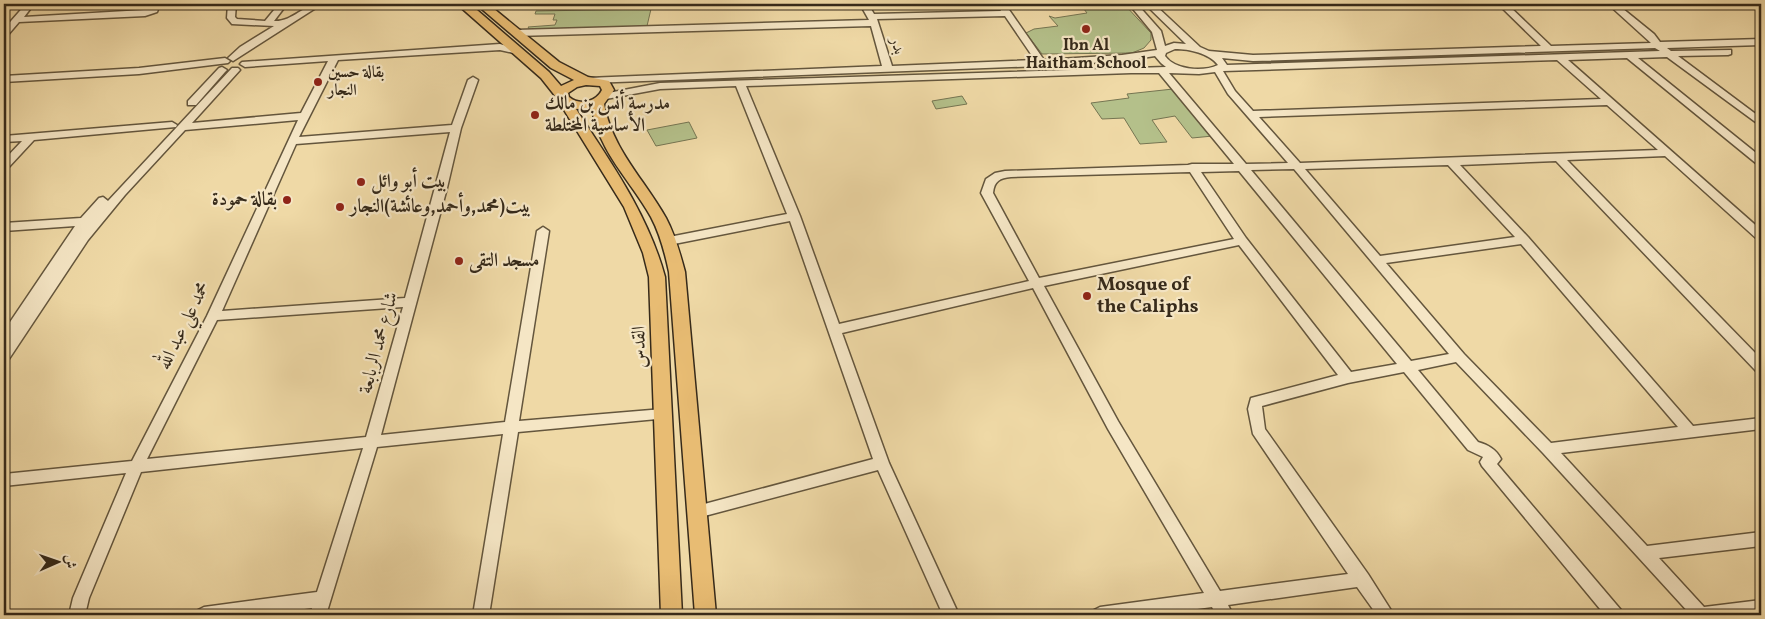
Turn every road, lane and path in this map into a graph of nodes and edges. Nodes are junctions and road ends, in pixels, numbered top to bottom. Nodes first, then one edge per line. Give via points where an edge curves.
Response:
1 (30, 4) edge
2 (156, 4) edge
3 (232, 4) edge
4 (283, 4) edge
5 (318, 4) edge
6 (329, 4) edge
7 (463, 4) edge
8 (480, 4) edge
9 (657, 4) edge
10 (723, 4) edge
11 (864, 4) edge
12 (1001, 4) edge
13 (1133, 4) edge
14 (1149, 4) edge
15 (1502, 4) edge
16 (1612, 4) edge
17 (1007, 14) junction
18 (15, 20) junction
19 (874, 20) junction
20 (268, 23) junction
21 (283, 24) junction
22 (516, 32) junction
23 (4, 34) edge
24 (1654, 41) junction
25 (1761, 42) edge
26 (1549, 49) junction
27 (1670, 49) junction
28 (518, 51) junction
29 (1162, 51) junction
30 (1761, 51) edge
31 (1202, 52) junction
32 (1682, 53) junction
33 (1629, 55) junction
34 (335, 57) junction
35 (1560, 58) junction
36 (1040, 63) junction
37 (232, 64) junction
38 (1219, 69) junction
39 (888, 70) junction
40 (1162, 70) junction
41 (1186, 70) junction
42 (1199, 70) junction
43 (4, 79) edge
44 (473, 80) dead end
45 (587, 80) junction
46 (1224, 82) junction
47 (740, 83) junction
48 (4, 85) edge
49 (563, 99) junction
50 (602, 99) junction
51 (1609, 102) junction
52 (1761, 113) edge
53 (1251, 114) junction
54 (306, 116) junction
55 (1761, 123) edge
56 (177, 126) junction
57 (456, 128) junction
58 (30, 137) junction
59 (4, 139) edge
60 (292, 141) junction
61 (1666, 153) junction
62 (1559, 158) junction
63 (1451, 162) junction
64 (1761, 162) edge
65 (1296, 165) junction
66 (4, 166) edge
67 (1240, 166) junction
68 (1192, 167) junction
69 (794, 216) junction
70 (84, 222) junction
71 (4, 227) edge
72 (543, 231) dead end
73 (1761, 236) edge
74 (1524, 240) junction
75 (669, 241) junction
76 (1242, 242) junction
77 (1377, 260) junction
78 (1037, 283) junction
79 (410, 302) junction
80 (213, 316) junction
81 (833, 330) junction
82 (4, 341) edge
83 (4, 356) edge
84 (1459, 356) junction
85 (1761, 366) edge
86 (1406, 367) junction
87 (1348, 378) junction
88 (664, 414) junction
89 (1761, 423) edge
90 (513, 427) junction
91 (1690, 432) junction
92 (372, 441) junction
93 (1548, 448) junction
94 (882, 463) junction
95 (137, 465) junction
96 (4, 480) edge
97 (697, 512) junction
98 (1761, 539) edge
99 (1645, 554) junction
100 (1362, 579) junction
101 (322, 599) junction
102 (1217, 600) junction
103 (1761, 608) edge
104 (77, 615) edge
105 (204, 615) edge
106 (318, 615) edge
107 (481, 615) edge
108 (672, 615) edge
109 (706, 615) edge
110 (951, 615) edge
111 (1100, 615) edge
112 (1225, 615) edge
113 (1386, 615) edge
114 (1615, 615) edge
115 (1700, 615) edge

1 - 18 street
2 - 18 street via 150,12
3 - 20 street via 232,21
4 - 20 street
5 - 21 street
6 - 37 street
7 - 28 main road, القدس
8 - 22 main road
9 - 10 street
11 - 19 street, بدر
12 - 17 street
13 - 29 street via 1156,32
14 - 31 street
15 - 26 street
16 - 24 street
17 - 19 street
17 - 36 street
18 - 23 street
19 - 22 street
19 - 39 street, بدر
20 - 21 street
21 - 37 street
22 - 45 main road via 555,65
24 - 26 street
24 - 27 street
25 - 27 street
26 - 31 street via 1253,58
27 - 32 street
27 - 33 street
27 - 55 street
28 - 34 street via 493,47
28 - 49 main road, القدس via 545,75
29 - 31 street via 1180,46
29 - 36 street via 1122,58
29 - 41 street via 1161,60 1165,64
30 - 32 street
31 - 38 street via 1220,59 1223,64
32 - 52 street
33 - 35 street
33 - 64 street
34 - 37 street
34 - 54 street, محمد علي عبد الله
35 - 38 street
35 - 51 street
36 - 39 street
37 - 43 street
37 - 48 street
37 - 56 street
38 - 42 street
38 - 46 street
39 - 45 street
40 - 41 street
40 - 47 street
40 - 67 street
41 - 42 street
42 - 46 street
44 - 57 street, شارع محمد الربابعة
45 - 49 main road via 568,86
45 - 50 main road via 601,82 607,87
46 - 53 street
47 - 50 street via 649,87
47 - 69 street
49 - 50 main road via 580,106
49 - 88 main road, القدس via 628,201 649,244 660,295
50 - 75 main road via 600,120 606,137 651,205
51 - 53 street
51 - 61 street
53 - 65 street
54 - 56 street
54 - 60 street, محمد علي عبد الله
56 - 58 street
56 - 70 street
56 - 83 street via 84,237
57 - 60 street
57 - 79 street, شارع محمد الربابعة
58 - 59 street
58 - 66 street
60 - 80 street, محمد علي عبد الله
61 - 62 street
61 - 73 street
62 - 63 street
62 - 85 street
63 - 65 street
63 - 74 street
65 - 67 street
65 - 77 street
67 - 68 street
67 - 86 street
68 - 76 street
68 - 78 street via 1016,174 996,176 990,180 987,193
69 - 75 street
69 - 81 street
70 - 71 street
70 - 82 street
72 - 90 street
74 - 77 street
74 - 91 street
75 - 97 main road via 679,288
76 - 78 street
76 - 87 street
77 - 84 street
78 - 81 street
78 - 102 street via 1113,425
79 - 80 street
79 - 92 street, شارع محمد الربابعة
80 - 95 street, محمد علي عبد الله
81 - 94 street
84 - 86 street
84 - 93 street
86 - 87 street
86 - 114 street via 1473,446 1485,450 1494,460 1487,462
87 - 100 street via 1256,402 1255,408 1258,430
88 - 90 street
88 - 108 main road, القدس
89 - 91 street
90 - 92 street
90 - 107 street
91 - 93 street
92 - 95 street
92 - 101 street, شارع محمد الربابعة
93 - 99 street
94 - 97 street
94 - 110 street
95 - 96 street
95 - 104 street, محمد علي عبد الله via 80,598
97 - 109 main road
98 - 99 street
99 - 115 street
100 - 102 street
100 - 113 street
101 - 105 street
101 - 106 street, شارع محمد الربابعة
102 - 111 street
102 - 112 street
103 - 115 street

